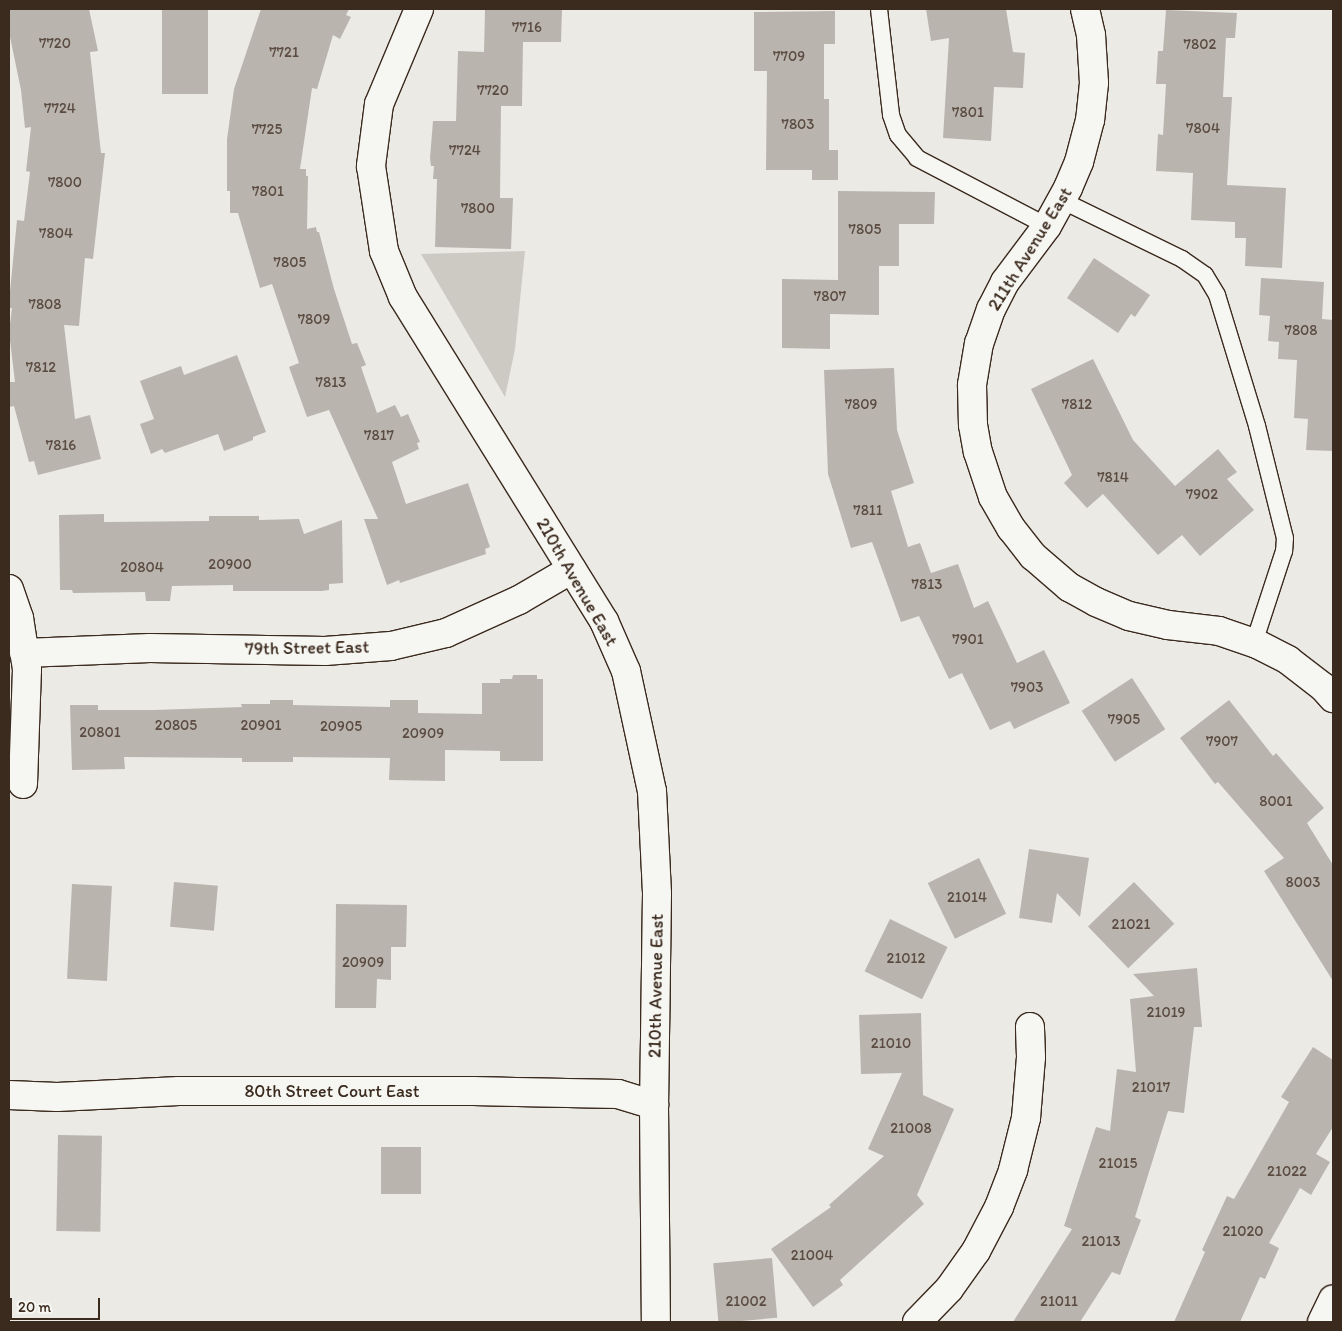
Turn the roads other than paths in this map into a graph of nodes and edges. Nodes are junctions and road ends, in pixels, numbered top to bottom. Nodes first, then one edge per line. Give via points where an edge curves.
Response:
1 (419, 9) edge
2 (879, 9) edge
3 (1085, 9) edge
4 (1061, 200) junction
5 (1047, 226) junction
6 (572, 569) junction
7 (9, 589) edge
8 (1254, 643) junction
9 (24, 653) junction
10 (1333, 698) edge
11 (23, 784) dead end
12 (1030, 1027) dead end
13 (9, 1095) edge
14 (654, 1105) junction
15 (1333, 1299) edge
16 (656, 1322) edge
17 (916, 1322) edge
18 (1322, 1322) edge

1 - 6 street, 210th Avenue East via 379,104 371,166 384,251 403,297
2 - 5 lane via 891,115 898,135 917,158
3 - 4 street, 211th Avenue East via 1091,35 1094,83 1090,120 1079,162
4 - 5 street, 211th Avenue East
4 - 8 lane via 1182,259 1205,275 1217,295 1257,426 1285,538
5 - 8 street, 211th Avenue East via 1005,282 979,343 972,385 973,425 993,497 1033,556 1069,587 1129,616 1219,632
6 - 9 street, 79th Street East via 519,600 446,633 391,646 325,651 150,648
6 - 14 street, 210th Avenue East via 604,621 626,671 652,791 657,894
7 - 9 street via 19,618
8 - 10 street, 211th Avenue East via 1288,660 1323,686
9 - 11 street via 27,669
12 - 17 street via 1026,1118 1013,1170 999,1207 976,1252 950,1289
13 - 14 street, 80th Street Court East via 57,1097 179,1091 473,1090 618,1094
14 - 16 street, 210th Avenue East
15 - 18 street

